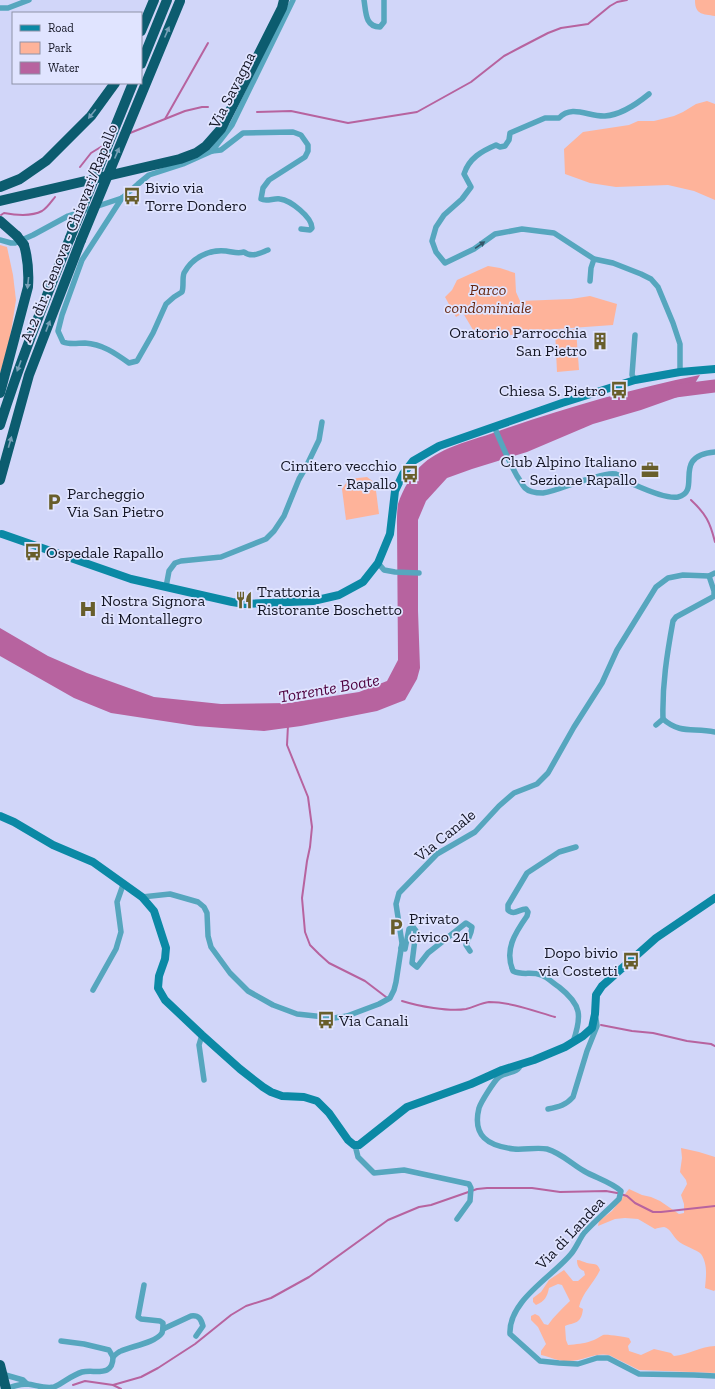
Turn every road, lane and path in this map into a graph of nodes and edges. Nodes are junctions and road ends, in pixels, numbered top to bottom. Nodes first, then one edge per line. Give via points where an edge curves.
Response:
1 (29, 0) edge
2 (154, 0) edge
3 (167, 0) edge
4 (180, 0) edge
5 (280, 0) edge
6 (284, 0) edge
7 (293, 0) edge
8 (364, 0) edge
9 (384, 0) edge
10 (0, 8) edge
11 (142, 29) edge
12 (142, 62) edge
13 (115, 84) edge
14 (133, 84) edge
15 (650, 94) dead end
16 (212, 152) junction
17 (0, 187) edge
18 (0, 197) edge
19 (122, 198) junction
20 (0, 201) edge
21 (0, 221) edge
22 (301, 229) dead end
23 (0, 240) edge
24 (268, 250) dead end
25 (594, 259) junction
26 (590, 281) dead end
27 (635, 335) dead end
28 (715, 369) edge
29 (680, 372) junction
30 (635, 380) junction
31 (0, 394) edge
32 (322, 422) dead end
33 (0, 425) edge
34 (495, 428) junction
35 (715, 452) edge
36 (0, 480) edge
37 (2, 534) dead end
38 (378, 563) junction
39 (419, 573) dead end
40 (715, 573) edge
41 (709, 576) junction
42 (166, 587) junction
43 (663, 719) junction
44 (656, 725) dead end
45 (715, 732) edge
46 (0, 816) edge
47 (576, 847) dead end
48 (123, 885) junction
49 (142, 897) junction
50 (715, 898) edge
51 (401, 948) junction
52 (470, 951) dead end
53 (94, 990) dead end
54 (595, 1017) junction
55 (202, 1035) junction
56 (573, 1042) junction
57 (521, 1063) junction
58 (204, 1080) dead end
59 (548, 1109) dead end
60 (355, 1145) junction
61 (457, 1219) dead end
62 (144, 1285) dead end
63 (163, 1329) junction
64 (196, 1336) dead end
65 (61, 1341) dead end
66 (113, 1357) junction
67 (0, 1364) edge
68 (0, 1374) edge
69 (715, 1376) edge
70 (27, 1384) junction
71 (38, 1387) edge
72 (5, 1389) edge

1 - 10 street via 8,8
2 - 11 highway
3 - 12 highway
36 -> 4 highway, A12 dir. Genova - Chiavari/Rapallo, bridge via 28,375
5 - 18 highway via 217,128 196,148 152,162
6 - 20 highway via 221,129 206,146 180,159
7 - 16 street, Via Savagna via 232,125
8 - 9 street via 366,18 376,27 380,27 384,22
13 -> 17 highway via 91,116 46,161 20,178
14 -> 33 highway, bridge via 30,336
15 -> 25 street via 632,107 606,116 574,111 564,112 559,118 545,118 510,133 505,146 496,145 481,151 464,174 471,187 436,226 432,241 436,252 445,263 474,249 495,234 522,229 554,233
16 - 19 street, Via Savagna via 149,176
16 - 22 street via 221,150 243,133 293,132 301,135 308,145 305,157 269,180 263,188 261,199 281,199 296,207 312,224 310,230
19 - 23 street, Via Savagna via 68,216 15,243
19 - 24 street via 82,260 58,331 63,342 87,343 106,348 129,362 137,361 166,304 182,292 184,275 194,259 215,252 244,252 253,255
21 -> 31 highway, bridge via 24,245 29,274 28,287
25 - 26 street
25 - 29 street via 613,263 651,278 658,287 680,344
27 - 30 street via 632,375
28 - 29 street
29 - 30 street
30 - 34 street
32 - 42 street via 316,447 284,516 274,531 266,539 221,557 175,563
34 - 35 street via 508,459 525,488 542,493 616,474 642,487 678,497 689,488 690,465 695,458
34 - 38 street via 439,446 408,466 395,491 390,534
37 - 42 street via 130,579
38 - 39 street via 384,570
38 - 42 street via 363,582 339,595 313,601 245,604
40 - 41 street, Via Canale
41 - 43 street via 714,596 673,621 665,669
41 - 51 street, Via Canale via 683,575 668,578 656,586 548,773 537,784 514,793 475,832 438,854 399,893 396,904
43 - 44 street
43 - 45 street via 682,730
46 - 48 street via 53,845 93,862
47 - 56 street via 559,852 527,873 508,905 510,912 526,909 528,912 528,916 514,936 509,953 513,971 540,975 570,996 575,1002 580,1019
48 - 49 street
48 - 53 street via 117,902 121,932 116,949
49 - 51 street, Via Canale via 170,894 204,906 211,947 230,973 248,991 273,1006 297,1014 340,1018 390,998 396,982
49 - 55 street via 154,911 166,948 165,959 158,976 158,988 165,1000
50 - 54 street via 656,938 602,986 596,995
51 - 52 street via 405,949 409,929 413,927 416,931 412,963 417,967 428,953 466,923 472,926 466,945
54 - 56 street via 592,1028
54 - 59 street via 597,1026 591,1037 573,1097 561,1106
55 - 58 street via 199,1045
55 - 60 street via 240,1069 271,1092 317,1101 348,1140
56 - 57 street
57 - 60 street via 407,1107 359,1145
57 - 69 street, Via di Landea via 516,1071 498,1078 480,1107 477,1125 481,1136 492,1143 513,1149 546,1149 558,1153 621,1191 619,1199 584,1234 571,1254 528,1295 512,1320 510,1334 540,1361 578,1364 597,1358 608,1358 639,1374
60 - 61 street via 358,1157 374,1173 404,1170 469,1184 470,1201
62 - 63 street via 138,1317 160,1321 163,1323
63 - 64 street via 191,1316 198,1316 203,1326
63 - 66 street via 158,1336 120,1351
65 - 66 street via 109,1350
66 - 71 street via 111,1366 99,1373 80,1373 54,1388
67 - 72 highway, bridge
68 - 70 street via 23,1380
70 - 71 street
70 - 72 street

